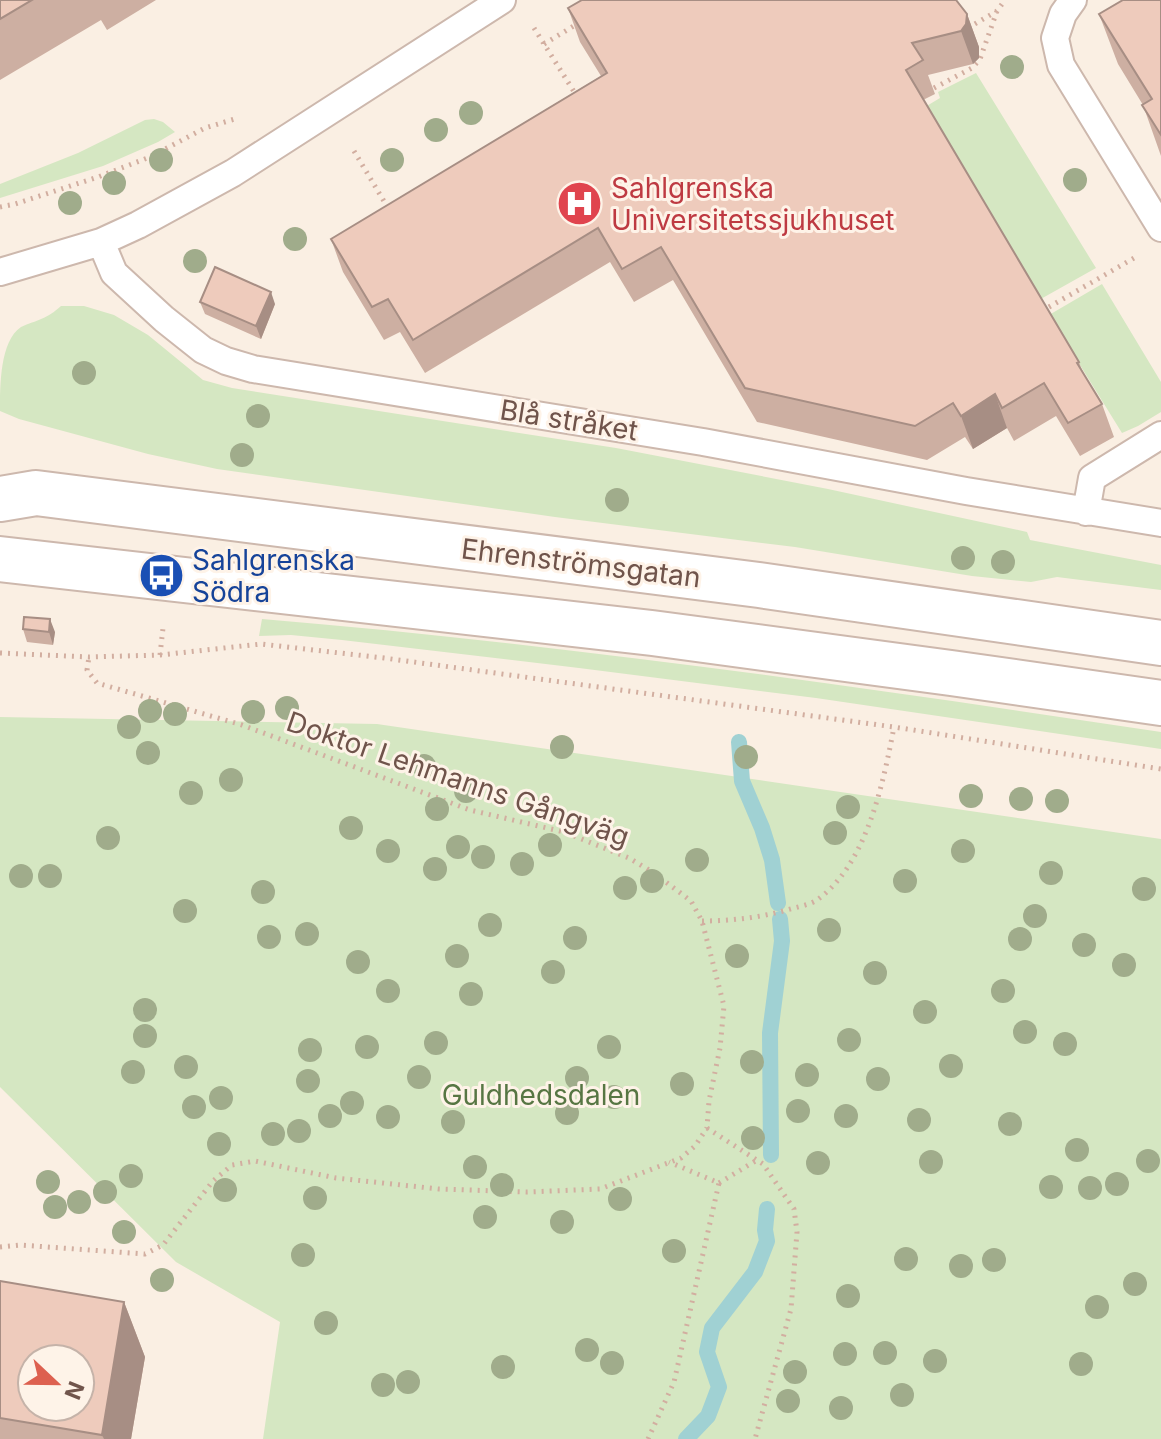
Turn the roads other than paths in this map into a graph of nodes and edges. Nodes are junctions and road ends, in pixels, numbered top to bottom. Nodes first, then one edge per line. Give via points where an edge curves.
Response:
1 (502, 0) edge
2 (1073, 0) edge
3 (1161, 228) edge
4 (101, 242) junction
5 (0, 272) edge
6 (1161, 435) edge
7 (0, 499) edge
8 (1086, 512) junction
9 (1161, 523) edge
10 (0, 559) edge
11 (1161, 643) edge
12 (1161, 703) edge

1 - 4 lane via 233,173
2 - 3 lane via 1055,38 1061,65
4 - 5 lane
4 - 8 lane, Blå stråket via 114,273 164,319 203,350 253,369 703,442
6 - 8 lane via 1092,478
7 - 11 street, Ehrenströmsgatan via 36,493 759,585
8 - 9 lane, Blå stråket
10 - 12 street via 652,633

